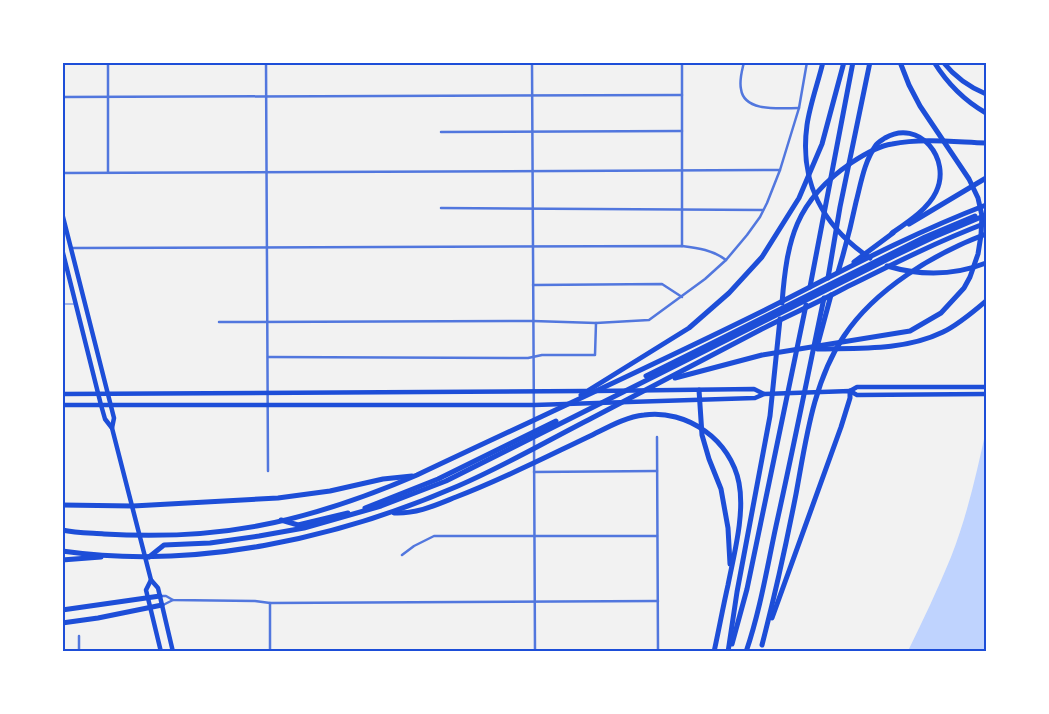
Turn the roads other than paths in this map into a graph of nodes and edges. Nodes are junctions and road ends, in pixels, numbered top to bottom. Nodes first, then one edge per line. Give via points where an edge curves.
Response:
1 (108, 62) edge
2 (266, 62) edge
3 (532, 62) edge
4 (682, 62) edge
5 (744, 62) edge
6 (807, 62) edge
7 (823, 62) edge
8 (844, 62) edge
9 (853, 62) edge
10 (870, 62) edge
11 (900, 62) edge
12 (934, 62) edge
13 (943, 62) edge
14 (986, 94) edge
15 (532, 95) junction
16 (682, 95) junction
17 (266, 96) junction
18 (62, 97) edge
19 (108, 97) junction
20 (799, 108) junction
21 (986, 113) edge
22 (682, 131) junction
23 (441, 132) dead end
24 (533, 132) junction
25 (986, 143) edge
26 (682, 170) junction
27 (780, 170) junction
28 (533, 171) junction
29 (108, 172) junction
30 (267, 172) junction
31 (62, 173) edge
32 (986, 178) edge
33 (986, 205) edge
34 (440, 208) dead end
35 (533, 208) junction
36 (682, 210) junction
37 (763, 210) junction
38 (62, 212) edge
39 (986, 213) edge
40 (986, 223) edge
41 (892, 233) junction
42 (986, 234) edge
43 (533, 245) junction
44 (682, 246) junction
45 (267, 247) junction
46 (72, 248) junction
47 (62, 249) edge
48 (726, 260) junction
49 (986, 263) edge
50 (844, 269) junction
51 (533, 285) junction
52 (682, 297) junction
53 (986, 301) edge
54 (62, 304) edge
55 (75, 304) junction
56 (762, 320) junction
57 (534, 321) junction
58 (219, 322) dead end
59 (268, 322) junction
60 (596, 323) junction
61 (802, 350) junction
62 (268, 357) junction
63 (534, 358) junction
64 (665, 381) junction
65 (986, 387) edge
66 (699, 390) junction
67 (850, 391) junction
68 (534, 392) junction
69 (98, 393) junction
70 (108, 393) junction
71 (269, 393) junction
72 (62, 394) edge
73 (764, 394) junction
74 (986, 394) edge
75 (700, 401) junction
76 (269, 404) junction
77 (62, 405) edge
78 (101, 405) junction
79 (111, 405) junction
80 (534, 405) junction
81 (565, 405) junction
82 (112, 428) junction
83 (657, 437) dead end
84 (526, 438) junction
85 (795, 442) junction
86 (268, 471) dead end
87 (657, 471) junction
88 (534, 472) junction
89 (417, 475) junction
90 (62, 505) edge
91 (132, 506) junction
92 (392, 513) junction
93 (280, 520) junction
94 (62, 530) edge
95 (534, 536) junction
96 (657, 536) junction
97 (62, 551) edge
98 (402, 555) dead end
99 (119, 556) junction
100 (148, 557) junction
101 (62, 560) edge
102 (150, 580) junction
103 (728, 585) junction
104 (160, 596) junction
105 (148, 598) junction
106 (173, 600) junction
107 (535, 601) junction
108 (658, 601) junction
109 (270, 602) junction
110 (162, 605) junction
111 (150, 607) junction
112 (62, 610) edge
113 (62, 623) edge
114 (79, 636) dead end
115 (762, 645) junction
116 (79, 652) edge
117 (161, 652) edge
118 (173, 652) edge
119 (270, 652) edge
120 (535, 652) edge
121 (658, 652) edge
122 (714, 652) edge
123 (729, 652) edge
124 (746, 652) edge
125 (760, 652) edge

1 - 19 street
2 - 17 street
3 - 15 street
4 - 16 street
5 - 20 street via 741,91 746,100 756,106
6 - 20 street
7 - 49 highway via 807,124 805,146 811,184 818,202 839,233 872,260 907,272 943,274
8 - 81 highway via 822,144 799,198 762,257 689,328
9 - 123 highway via 747,589
10 - 85 highway
11 - 61 highway via 920,106 969,179 978,198 982,216 978,254 964,288 941,313 910,331
12 - 21 highway via 948,82
13 - 14 highway via 968,85
15 - 16 street
15 - 17 street
15 - 24 street
16 - 22 street
17 - 19 street
17 - 30 street
18 - 19 street
19 - 29 street
20 - 27 street
22 - 24 street
22 - 26 street
23 - 24 street
24 - 28 street
25 - 123 highway via 917,140 889,144 839,171 819,190 800,216 786,256 770,416
26 - 27 street
26 - 28 street
26 - 36 street
27 - 37 street
28 - 30 street
28 - 35 street
29 - 30 street
29 - 31 street
30 - 45 street
32 - 41 highway
33 - 50 highway
34 - 35 street
35 - 36 street
35 - 43 street
36 - 37 street
36 - 44 street
37 - 48 street
38 - 46 main road
39 - 56 highway
40 - 64 highway via 897,261
41 - 50 highway
41 - 85 highway via 923,209 936,192 941,175 933,148 917,136 906,133 890,135 877,143 866,164
42 - 115 highway via 919,267 883,292 843,336 812,407 784,554
43 - 44 street
43 - 45 street
43 - 51 street
44 - 48 street via 718,254
45 - 46 street
45 - 59 street
46 - 70 main road
47 - 55 main road
48 - 52 street
50 - 81 highway
51 - 52 street via 662,284
51 - 57 street
52 - 60 street via 649,320
53 - 61 highway via 944,332 927,339 895,345
54 - 55 lane
55 - 69 main road
56 - 84 highway
56 - 84 highway
57 - 59 street
57 - 60 street
57 - 63 street
58 - 59 street
59 - 62 street
60 - 63 street via 595,355 542,355
61 - 64 highway via 762,355
62 - 63 street
62 - 71 street
63 - 68 street
64 - 92 highway via 460,486
65 - 67 main road via 857,387
66 - 68 main road
66 - 73 main road via 754,389
66 - 75 highway
67 - 73 main road
67 - 74 main road via 857,395
67 - 115 highway via 841,427
68 - 71 main road
68 - 80 street
69 - 70 main road
69 - 72 main road
69 - 78 main road
70 - 71 main road
70 - 79 main road
71 - 76 street
73 - 75 main road via 755,398
75 - 80 main road
75 - 103 highway via 702,435 721,489 728,528
76 - 79 main road
76 - 80 main road
76 - 86 street
77 - 78 main road
78 - 79 main road
78 - 82 main road
79 - 82 main road
80 - 88 street
81 - 89 highway
82 - 91 main road
83 - 87 street
84 - 93 highway via 438,479 362,509 298,525
84 - 100 highway via 446,481 381,506 304,528 210,543 164,545
85 - 124 highway
87 - 88 street
87 - 96 street
88 - 95 street
89 - 91 highway via 278,498
89 - 93 highway via 330,507
90 - 91 highway
91 - 102 main road
92 - 100 highway via 261,546 216,553
92 - 103 highway via 424,510 500,479 627,419 667,415 695,424 711,435 724,449 736,472 740,485 740,510
93 - 94 highway via 257,526 163,535
95 - 96 street
95 - 98 street via 434,536
95 - 107 street
96 - 108 street
97 - 99 highway
99 - 100 highway
99 - 101 highway
102 - 104 main road via 158,588
102 - 105 main road via 146,590
103 - 122 highway
104 - 105 highway
104 - 106 street
104 - 110 main road
105 - 111 main road
105 - 112 highway
106 - 109 street
106 - 110 street
107 - 108 street
107 - 109 street
107 - 120 street
108 - 121 street
109 - 119 street
110 - 111 highway
110 - 118 main road
111 - 113 highway
111 - 117 main road
114 - 116 street
115 - 125 highway

